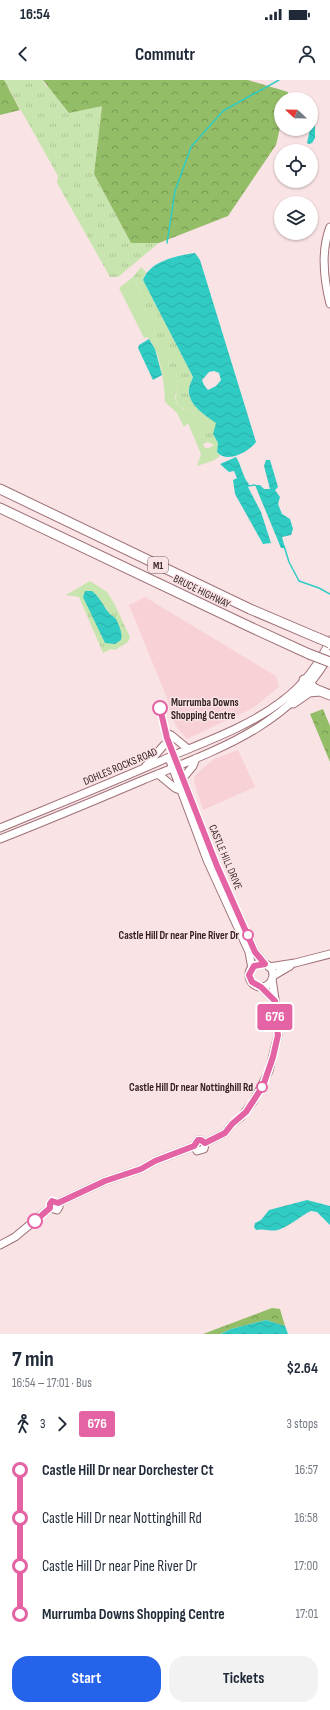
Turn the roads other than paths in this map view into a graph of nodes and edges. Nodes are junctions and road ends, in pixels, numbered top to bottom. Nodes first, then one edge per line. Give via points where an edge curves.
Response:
1 (330, 227) edge
2 (330, 304) edge
3 (0, 489) edge
4 (0, 508) edge
5 (330, 640) edge
6 (330, 643) edge
7 (330, 654) edge
8 (330, 662) edge
9 (307, 682) junction
10 (320, 691) junction
11 (330, 695) edge
12 (293, 703) junction
13 (166, 733) dead end
14 (164, 745) dead end
15 (188, 749) junction
16 (171, 757) junction
17 (196, 758) junction
18 (175, 766) junction
19 (144, 768) junction
20 (158, 774) junction
21 (183, 778) junction
22 (180, 790) junction
23 (0, 828) edge
24 (0, 839) edge
25 (330, 954) edge
26 (295, 963) junction
27 (267, 966) junction
28 (252, 969) junction
29 (272, 978) junction
30 (261, 987) junction
31 (275, 1001) junction
32 (0, 1245) edge

1 - 2 street via 325,270
3 - 6 highway, BRUCE HIGHWAY / M1, bridge via 250,609
4 - 8 highway, BRUCE HIGHWAY / M1, bridge via 252,629
5 - 9 street, DOHLES ROCKS ROAD
7 - 9 street, DOHLES ROCKS ROAD
9 - 10 highway
9 - 12 street, DOHLES ROCKS ROAD
9 - 15 street, DOHLES ROCKS ROAD via 266,713 221,736
10 - 11 highway
10 - 12 highway via 309,692
12 - 17 street, DOHLES ROCKS ROAD via 248,734
13 - 15 street
14 - 19 street
15 - 16 street, DOHLES ROCKS ROAD
16 - 18 street, CASTLE HILL DRIVE
16 - 19 street, DOHLES ROCKS ROAD
17 - 18 street, DOHLES ROCKS ROAD
17 - 21 street
18 - 20 street, DOHLES ROCKS ROAD
18 - 21 street, CASTLE HILL DRIVE
18 - 22 street, CASTLE HILL DRIVE
19 - 23 street, DOHLES ROCKS ROAD
20 - 22 street
20 - 24 street, DOHLES ROCKS ROAD
21 - 27 street, CASTLE HILL DRIVE via 222,878 255,952
22 - 28 street, CASTLE HILL DRIVE via 207,860 248,952
25 - 26 street
26 - 27 street
26 - 29 street
27 - 28 street via 258,964
27 - 29 street
28 - 30 street via 249,975 252,982
29 - 30 street via 268,985
29 - 31 street
30 - 31 street
31 - 32 street via 278,1035 263,1086 241,1117 225,1133 205,1143 198,1140 194,1146 141,1169 105,1181 58,1203 57,1210 50,1208 15,1237

